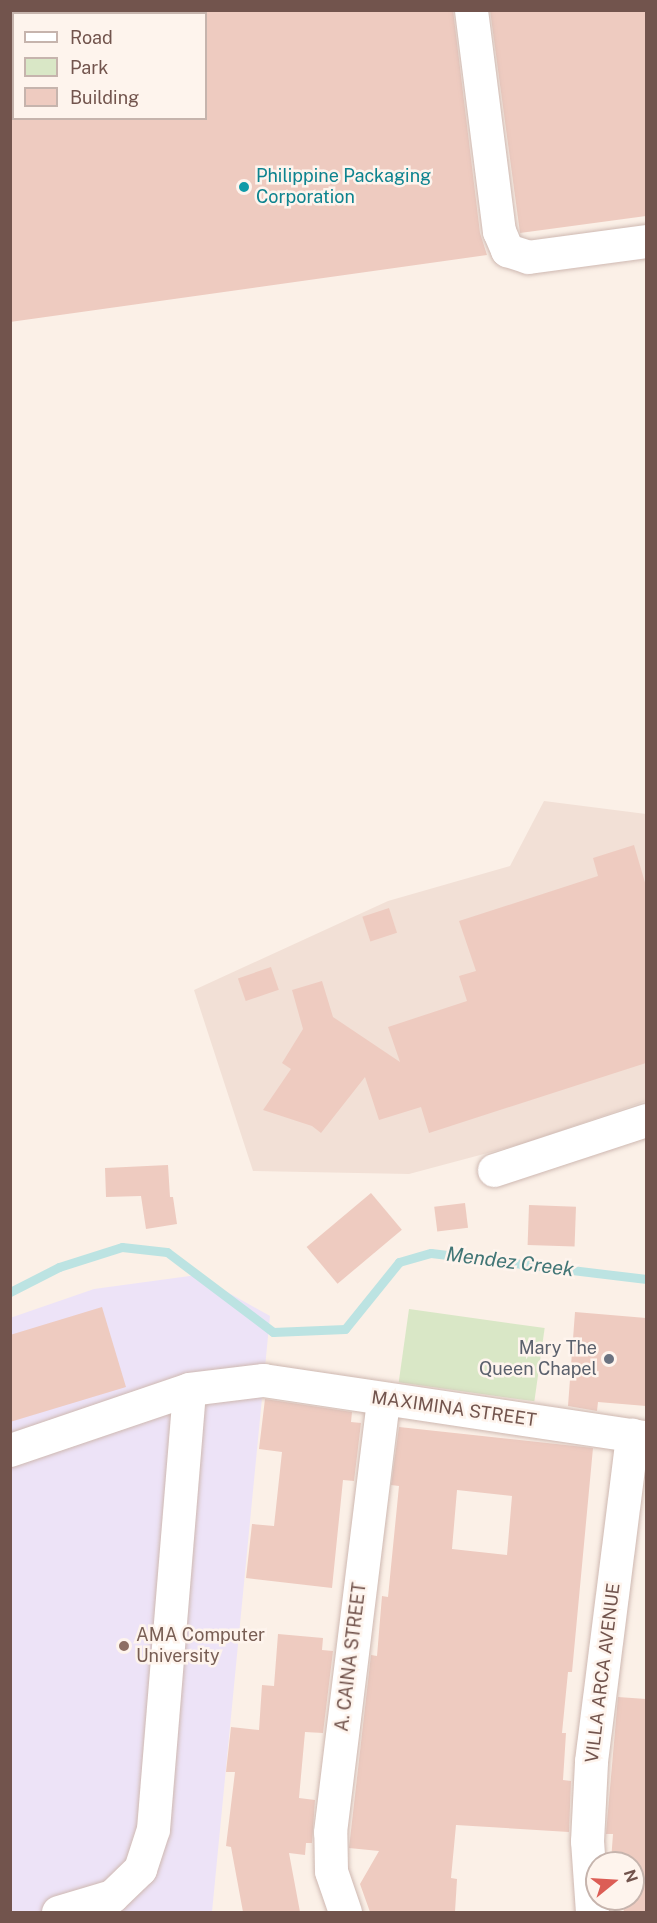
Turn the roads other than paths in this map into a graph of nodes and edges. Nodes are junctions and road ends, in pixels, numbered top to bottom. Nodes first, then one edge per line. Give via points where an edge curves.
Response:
1 (471, 10) edge
2 (646, 241) edge
3 (646, 1120) edge
4 (494, 1170) dead end
5 (189, 1389) junction
6 (383, 1400) junction
7 (639, 1436) edge
8 (10, 1450) edge
9 (58, 1912) edge
10 (345, 1912) edge
11 (592, 1912) edge

1 - 2 street via 499,231 507,250 528,257
3 - 4 street
5 - 6 street, MAXIMINA STREET via 263,1380
5 - 8 street, MAXIMINA STREET
5 - 9 street via 153,1829 140,1869 112,1896
6 - 7 street, MAXIMINA STREET
6 - 10 street, A. CAINA STREET via 330,1832 331,1871
7 - 11 street, VILLA ARCA AVENUE via 591,1761 587,1841

